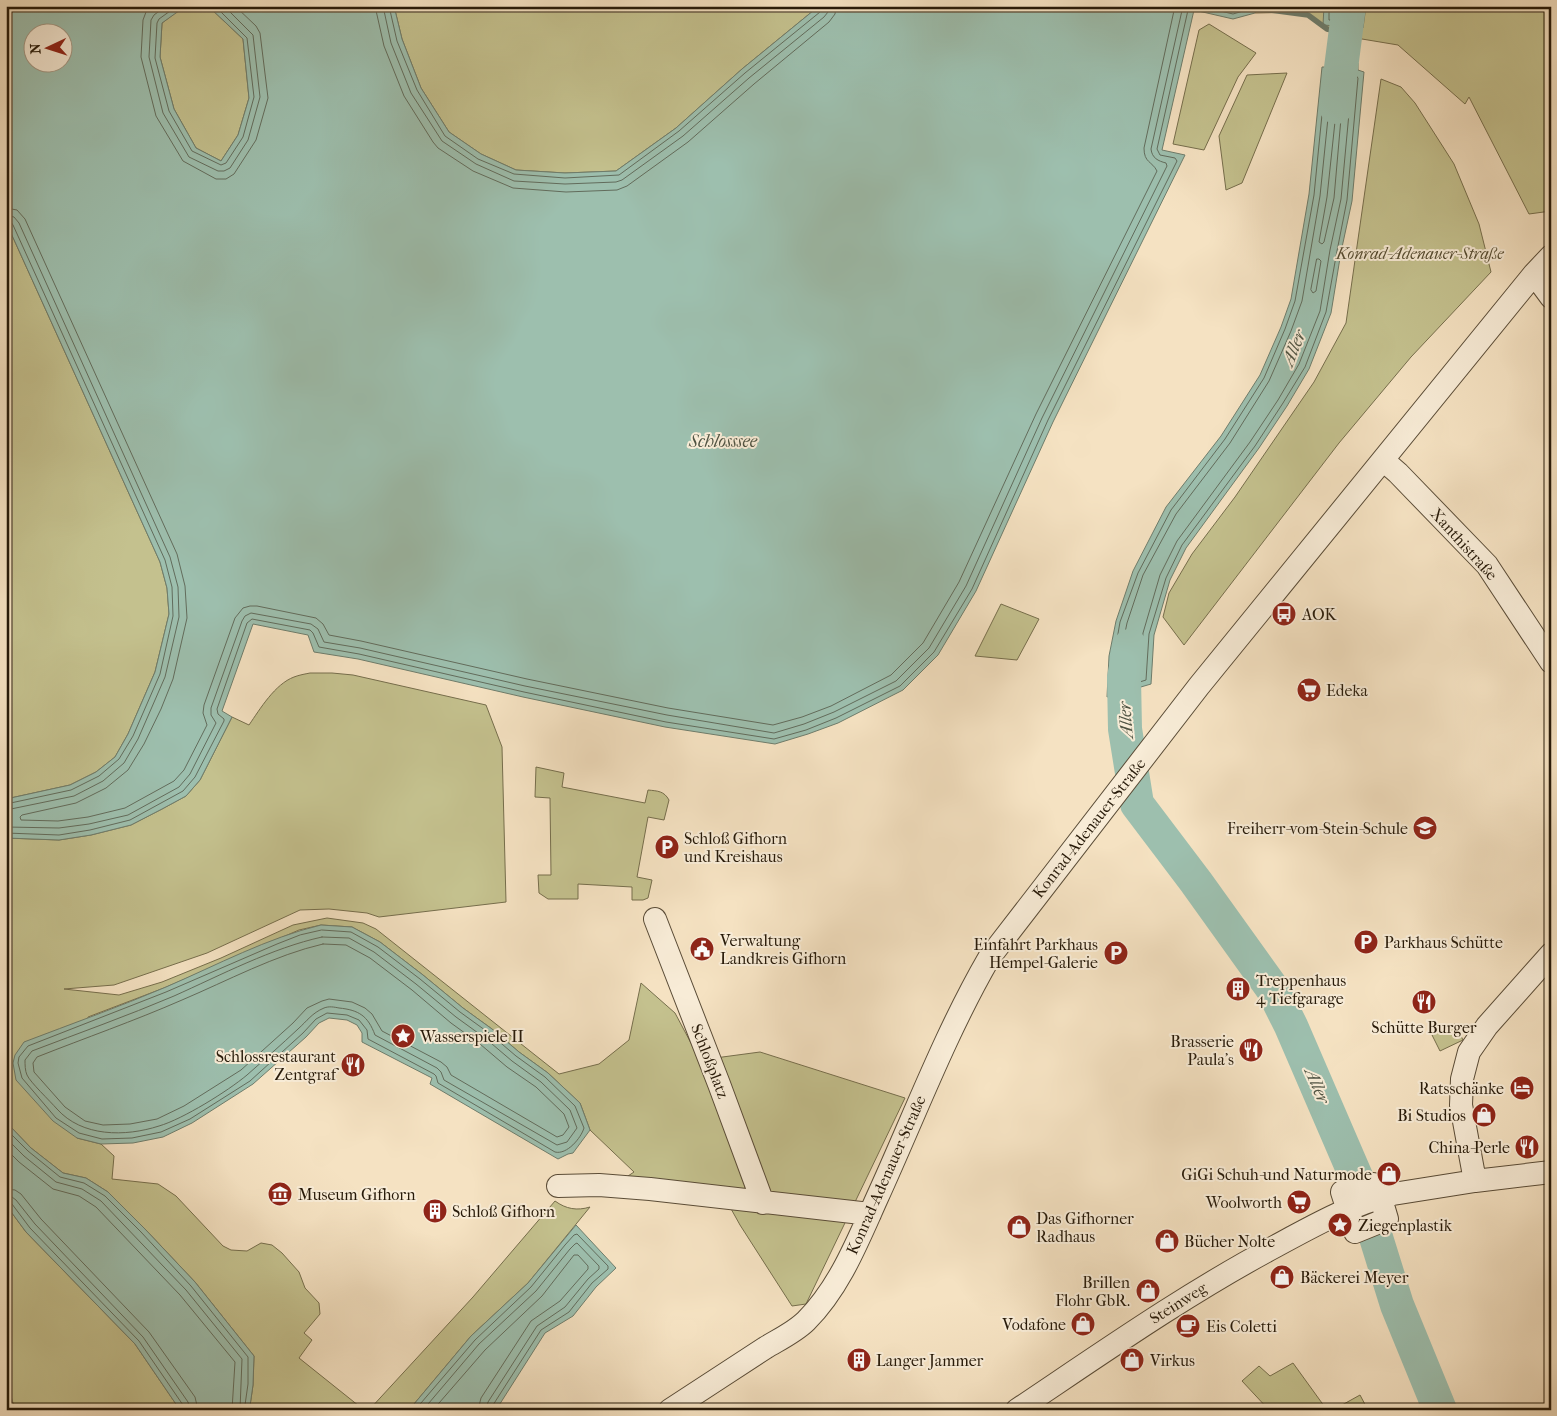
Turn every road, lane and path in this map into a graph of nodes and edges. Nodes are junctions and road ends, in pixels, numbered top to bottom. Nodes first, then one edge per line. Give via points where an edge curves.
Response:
1 (1551, 256) edge
2 (1534, 274) junction
3 (1551, 296) edge
4 (1383, 460) junction
5 (1551, 662) edge
6 (655, 919) dead end
7 (1551, 954) edge
8 (1551, 1172) edge
9 (1475, 1181) junction
10 (558, 1186) dead end
11 (762, 1202) junction
12 (870, 1214) junction
13 (670, 1410) edge
14 (1017, 1410) edge

1 - 2 street, Konrad-Adenauer-Straße
2 - 3 street
2 - 4 street, Konrad-Adenauer-Straße
4 - 5 street, Xanthistraße via 1487,565
4 - 12 street, Konrad-Adenauer-Straße via 1211,671 989,958 968,994
6 - 11 street, Schloßplatz
7 - 9 street via 1487,1026 1469,1052 1462,1079 1461,1106
8 - 9 street, Steinweg
9 - 14 street, Steinweg via 1380,1197 1377,1185 1373,1184 1342,1192 1347,1210 1247,1261 1176,1303
10 - 11 street via 650,1189
11 - 12 street
12 - 13 street, Konrad-Adenauer-Straße via 827,1297 804,1322

